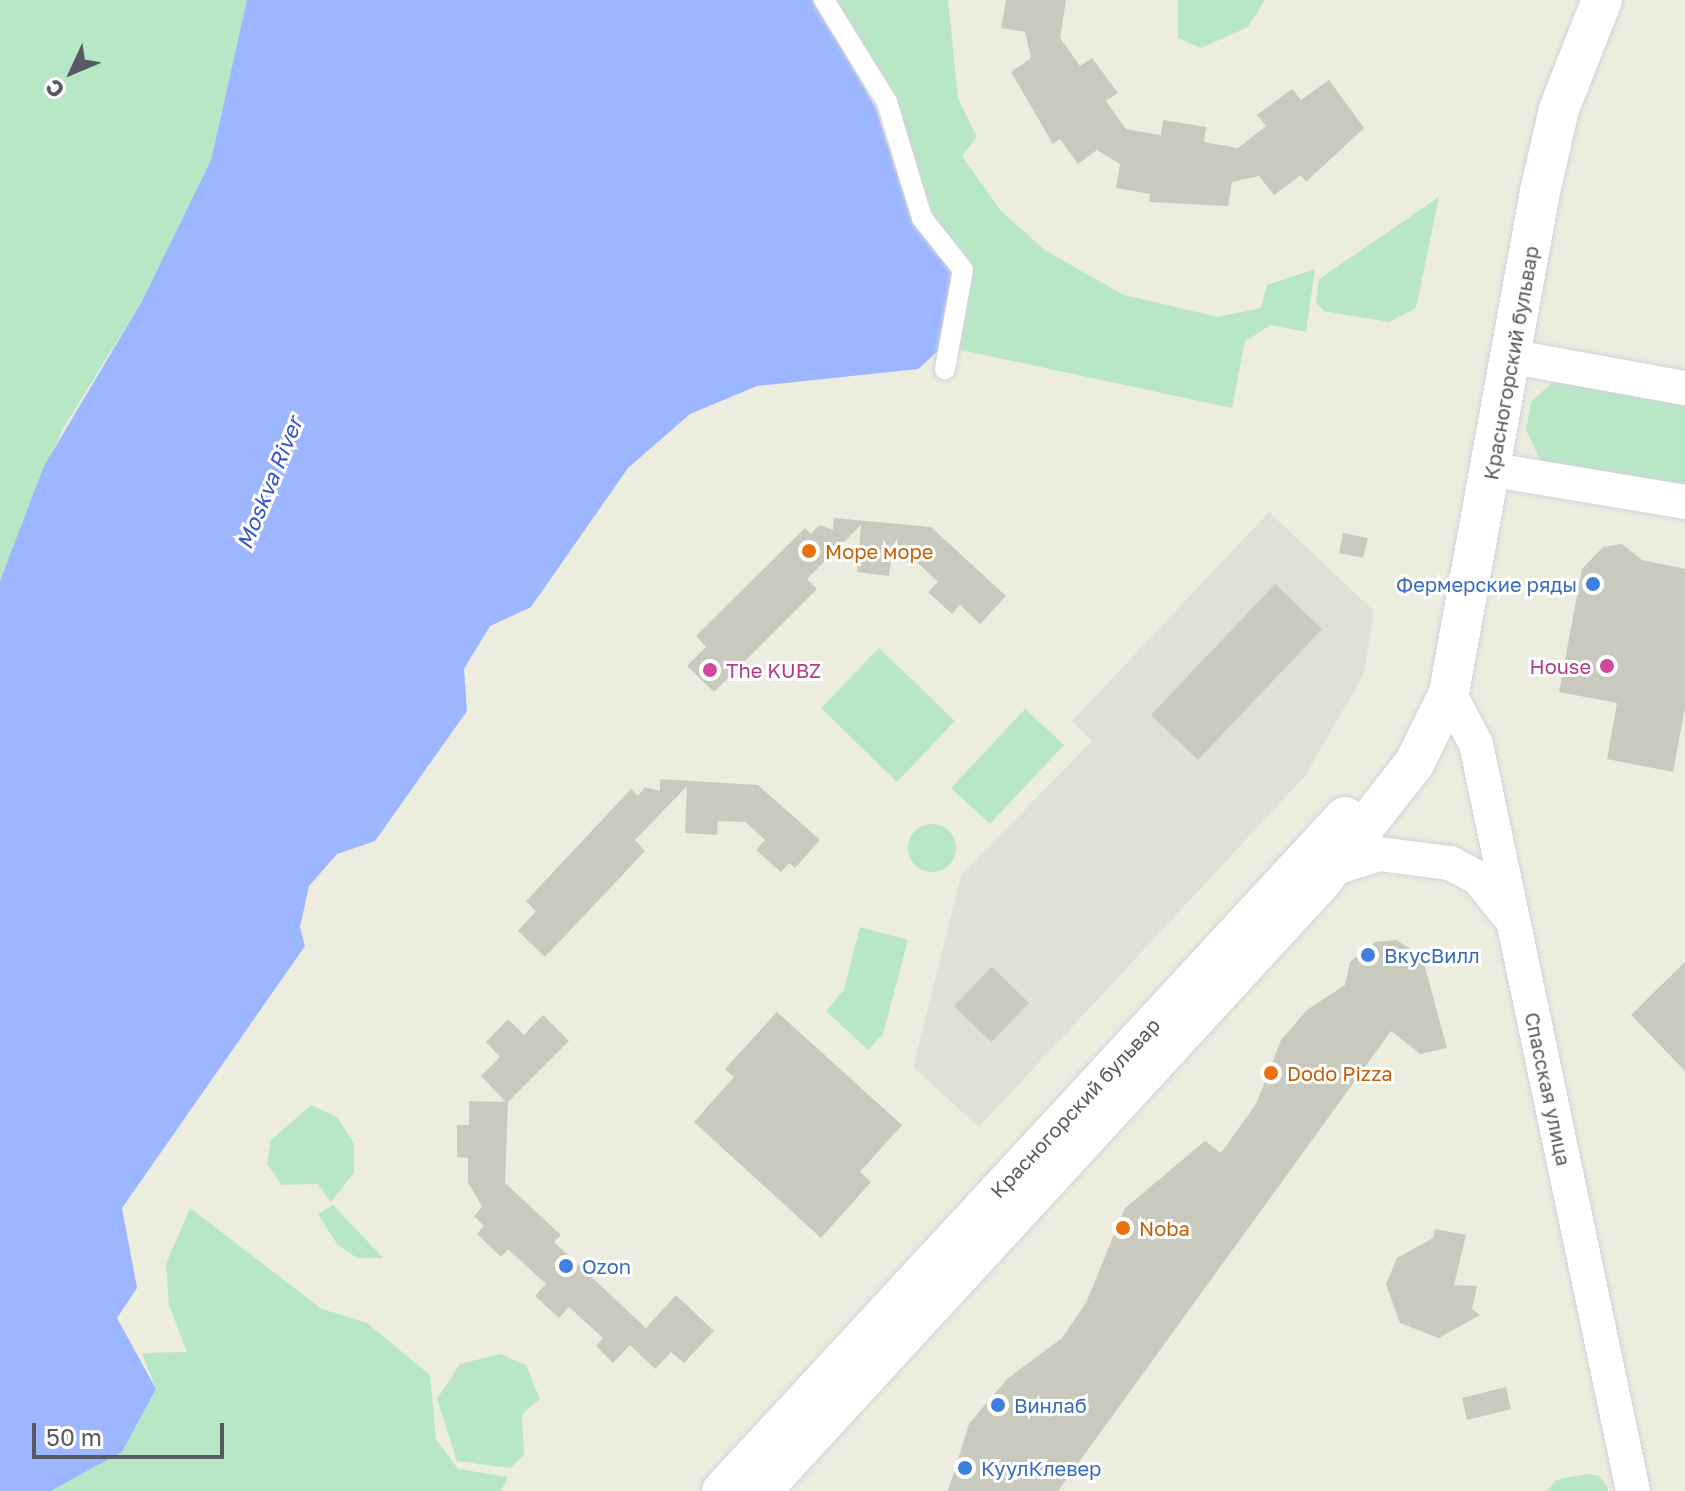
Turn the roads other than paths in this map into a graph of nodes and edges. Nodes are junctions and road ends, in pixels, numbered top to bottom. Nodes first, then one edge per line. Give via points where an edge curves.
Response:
1 (824, 0) edge
2 (1602, 0) edge
3 (1514, 357) junction
4 (945, 369) dead end
5 (1685, 388) edge
6 (1494, 470) junction
7 (1685, 502) edge
8 (1449, 693) junction
9 (1433, 729) junction
10 (1332, 869) junction
11 (1512, 921) junction
12 (722, 1491) edge
13 (761, 1491) edge
14 (1633, 1491) edge

1 - 4 street via 887,102 922,218 963,270
2 - 3 main road, Красногорский бульвар via 1559,109
3 - 5 street
3 - 6 main road, Красногорский бульвар
6 - 7 street
6 - 8 main road, Красногорский бульвар
8 - 9 main road, Красногорский бульвар
8 - 11 street, Спасская улица via 1476,744
9 - 10 main road, Красногорский бульвар via 1390,800
9 - 12 main road, Красногорский бульвар via 1300,862
10 - 11 street via 1379,854 1450,863 1478,878
10 - 13 main road, Красногорский бульвар
11 - 14 street, Спасская улица

